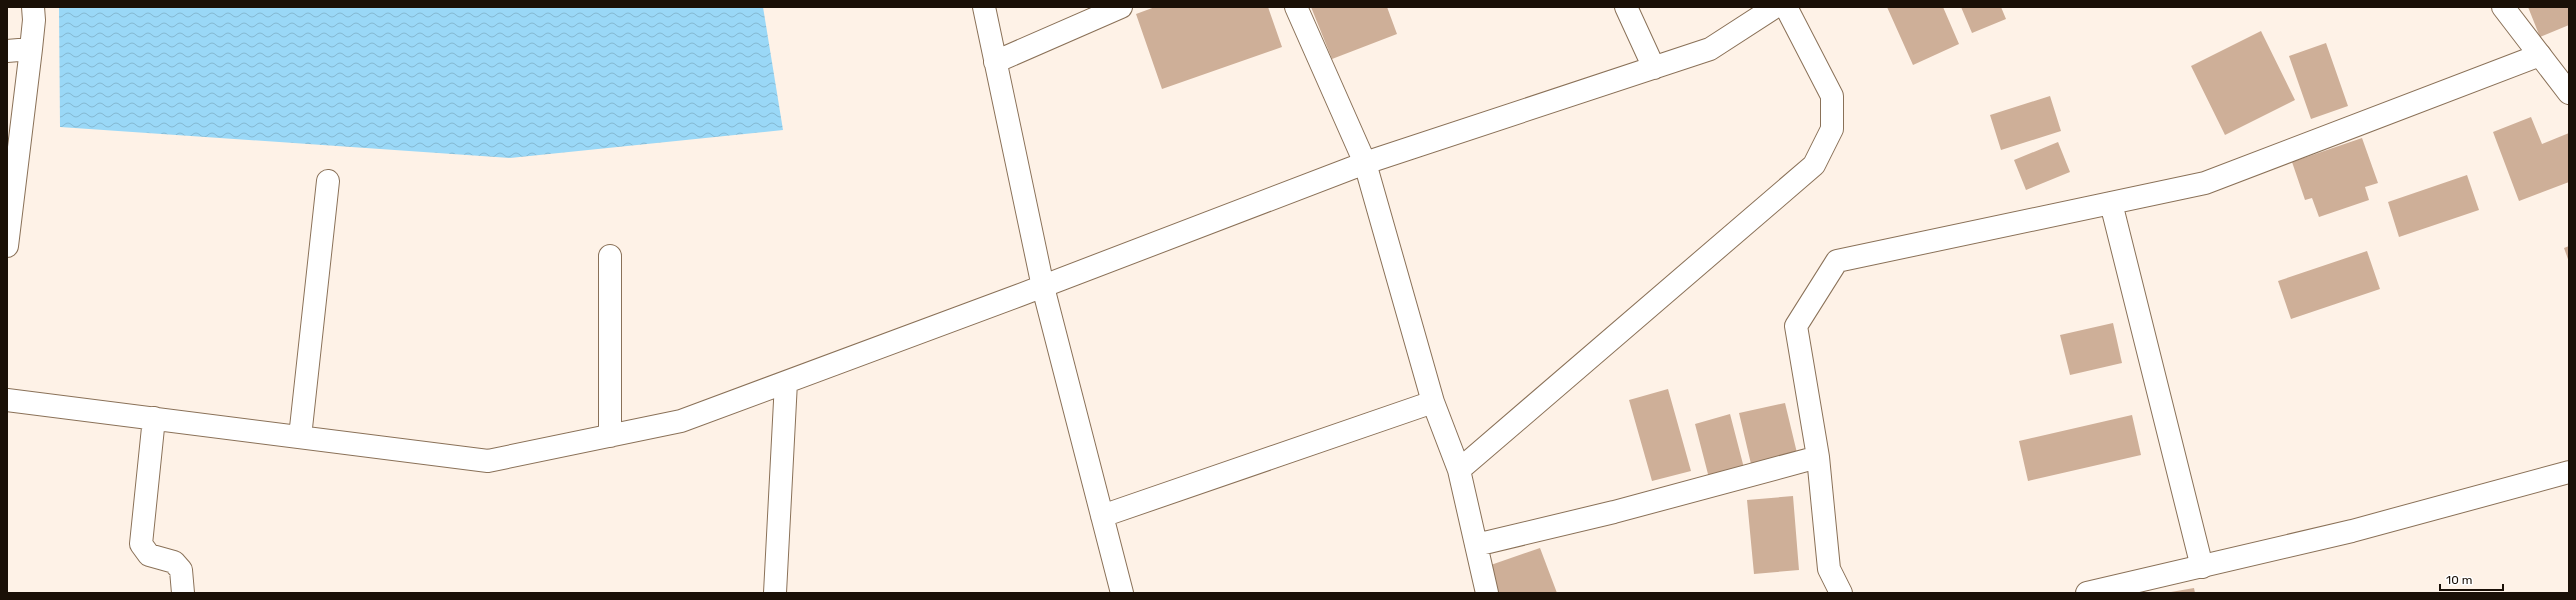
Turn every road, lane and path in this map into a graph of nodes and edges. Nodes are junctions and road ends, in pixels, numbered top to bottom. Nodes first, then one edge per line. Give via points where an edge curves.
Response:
1 (33, 7) edge
2 (984, 7) edge
3 (1122, 7) edge
4 (1296, 7) edge
5 (1626, 7) edge
6 (1775, 7) edge
7 (1786, 7) edge
8 (2503, 7) edge
9 (31, 49) junction
10 (7, 51) edge
11 (2540, 55) junction
12 (995, 62) junction
13 (1654, 68) junction
14 (2569, 93) edge
15 (1365, 163) junction
16 (328, 181) dead end
17 (2111, 203) junction
18 (7, 246) edge
19 (610, 256) dead end
20 (1043, 287) junction
21 (786, 382) junction
22 (7, 400) edge
23 (1433, 402) junction
24 (154, 418) junction
25 (610, 436) junction
26 (300, 437) junction
27 (1818, 457) junction
28 (1459, 470) junction
29 (2569, 472) edge
30 (1102, 516) junction
31 (1476, 545) junction
32 (2202, 567) junction
33 (183, 593) edge
34 (775, 593) edge
35 (1122, 593) edge
36 (1487, 593) edge
37 (1841, 593) edge
38 (2087, 593) edge

1 - 9 street
2 - 12 street
3 - 12 street
4 - 15 street
5 - 13 street
6 - 13 street via 1710,49
7 - 28 street via 1832,96 1832,129 1814,165
8 - 11 street
9 - 10 street
9 - 18 street
11 - 14 street
11 - 17 street via 2205,183
12 - 20 street
13 - 15 street
15 - 20 street
15 - 23 street
16 - 26 street
17 - 27 street via 1837,261 1796,326
17 - 32 street
19 - 25 street
20 - 21 street
20 - 30 street
21 - 25 street via 680,421
21 - 34 street
22 - 24 street
23 - 28 street
23 - 30 street
24 - 26 street
24 - 33 street via 141,544 148,554 174,562 181,570
25 - 26 street via 488,461
27 - 31 street via 1614,512
27 - 37 street via 1829,569
28 - 31 street
29 - 32 street via 2352,531
30 - 35 street
31 - 36 street
32 - 38 street

